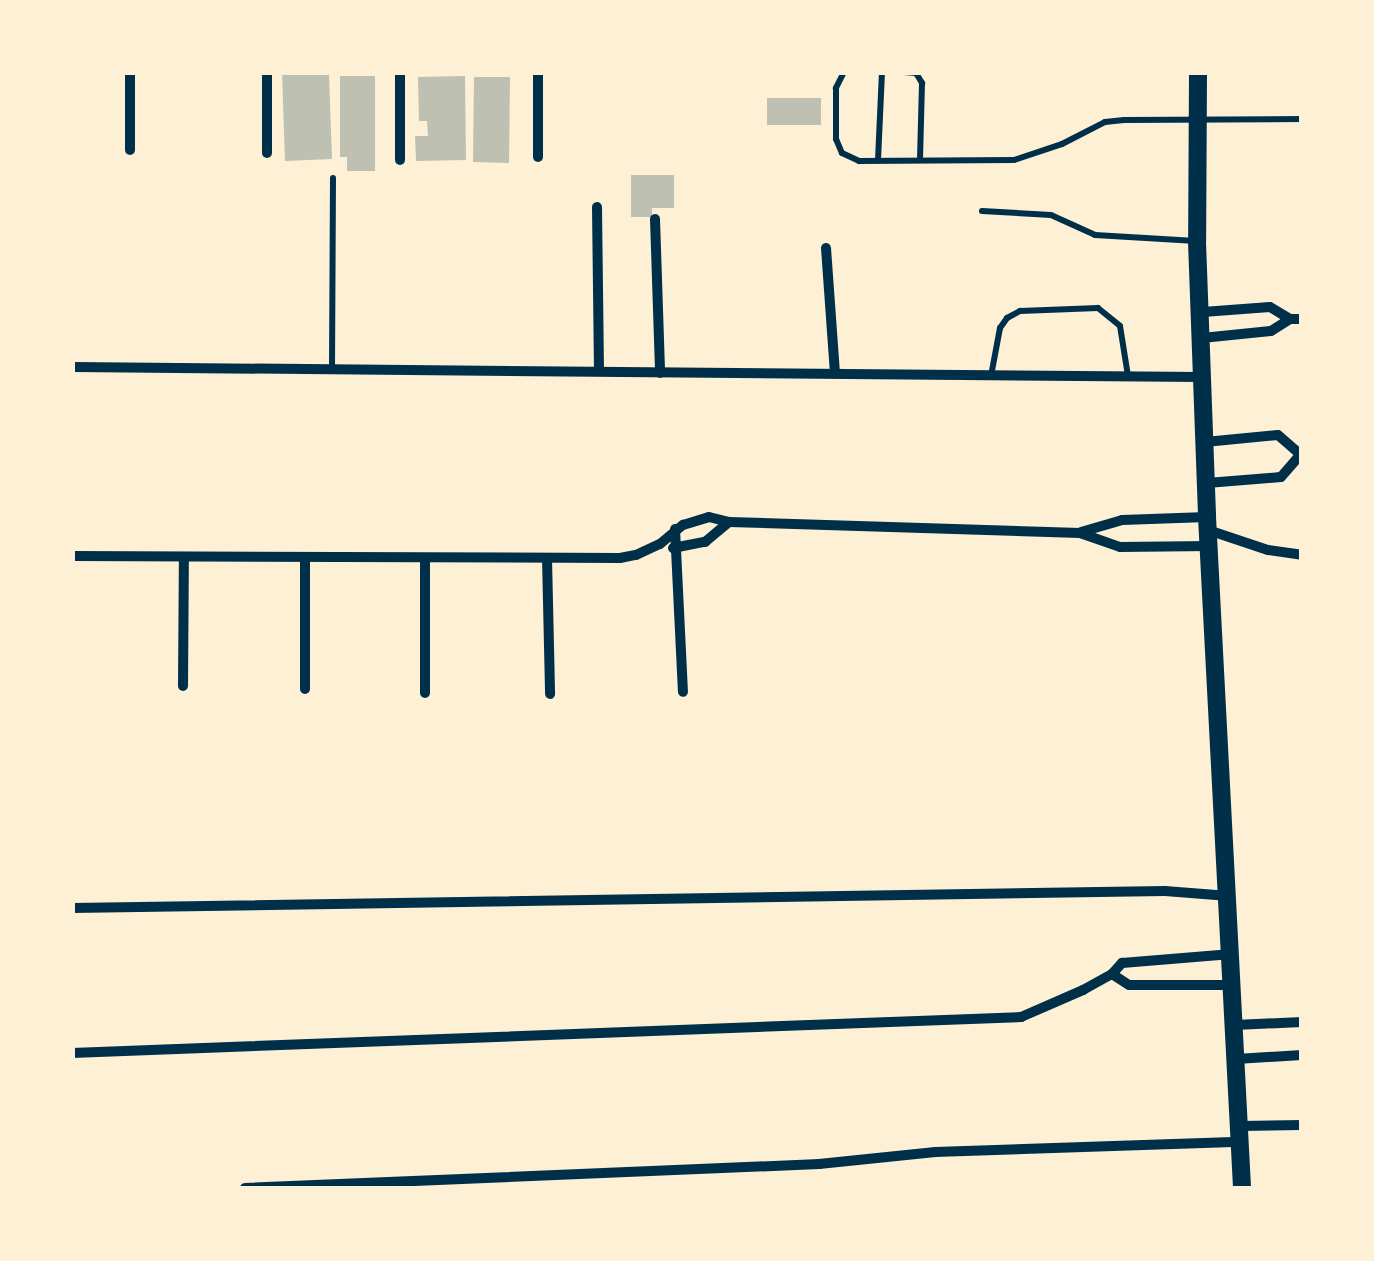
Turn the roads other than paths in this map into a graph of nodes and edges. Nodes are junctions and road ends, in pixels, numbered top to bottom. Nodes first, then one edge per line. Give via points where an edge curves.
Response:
1 (130, 72) edge
2 (267, 72) edge
3 (400, 72) edge
4 (538, 72) edge
5 (844, 72) edge
6 (882, 72) edge
7 (904, 72) edge
8 (1198, 72) edge
9 (1302, 119) edge
10 (1196, 120) junction
11 (130, 150) dead end
12 (267, 153) dead end
13 (538, 156) dead end
14 (400, 160) dead end
15 (878, 160) junction
16 (920, 160) junction
17 (333, 178) dead end
18 (597, 207) dead end
19 (982, 211) dead end
20 (655, 220) dead end
21 (1198, 242) junction
22 (826, 248) dead end
23 (1202, 312) junction
24 (1296, 319) edge
25 (1202, 338) junction
26 (72, 367) edge
27 (332, 369) junction
28 (599, 372) junction
29 (660, 372) junction
30 (834, 374) junction
31 (991, 376) junction
32 (1129, 377) junction
33 (1204, 377) junction
34 (1206, 442) junction
35 (1300, 456) edge
36 (1206, 483) junction
37 (729, 522) junction
38 (676, 529) junction
39 (1208, 531) junction
40 (1080, 532) junction
41 (660, 544) junction
42 (679, 548) junction
43 (1302, 555) edge
44 (72, 556) edge
45 (184, 557) junction
46 (305, 558) junction
47 (425, 558) junction
48 (547, 558) junction
49 (182, 686) dead end
50 (305, 689) dead end
51 (683, 692) dead end
52 (425, 693) dead end
53 (550, 694) dead end
54 (1230, 896) junction
55 (72, 908) edge
56 (1233, 954) junction
57 (1112, 974) junction
58 (1234, 985) junction
59 (1302, 1022) edge
60 (1236, 1025) junction
61 (72, 1053) edge
62 (1302, 1055) edge
63 (1236, 1060) junction
64 (1302, 1125) edge
65 (1241, 1134) junction
66 (245, 1188) edge
67 (1242, 1188) edge

1 - 11 street
2 - 12 street
3 - 14 street
4 - 13 street
5 - 15 lane via 836,88 836,140 849,159
6 - 15 lane
7 - 16 lane via 922,83
8 - 10 main road
9 - 10 lane
10 - 16 lane via 1105,122 1014,160
10 - 21 main road
15 - 16 lane
17 - 27 lane
18 - 28 street
19 - 21 lane via 1051,215 1095,235
20 - 29 street
21 - 23 main road
22 - 30 street
23 - 24 street via 1270,307
23 - 25 main road
24 - 25 street via 1271,330
25 - 33 main road
26 - 27 street
27 - 28 street
28 - 29 street
29 - 30 street
30 - 31 street
31 - 32 street
31 - 32 lane via 1007,318 1020,311 1098,308 1120,326
32 - 33 street
33 - 34 main road
34 - 35 street via 1278,436
34 - 36 main road
35 - 36 street via 1281,477
36 - 39 main road
37 - 38 street via 700,518
37 - 40 street
37 - 42 street via 705,542
38 - 41 street
38 - 42 street
39 - 40 street via 1122,520
39 - 40 street via 1120,547
39 - 43 street
39 - 54 main road
41 - 42 street
41 - 48 street via 629,558
42 - 51 street
44 - 45 street
45 - 46 street
45 - 49 street
46 - 47 street
46 - 50 street
47 - 48 street
47 - 52 street
48 - 53 street
54 - 55 street via 1165,891
54 - 56 main road
56 - 57 street via 1122,963
56 - 58 main road
57 - 58 street via 1129,985
57 - 61 street via 1036,1013 999,1019
58 - 60 main road
59 - 60 street
60 - 63 main road
62 - 63 street
63 - 65 main road
64 - 65 street
65 - 66 street via 820,1164
65 - 67 main road

